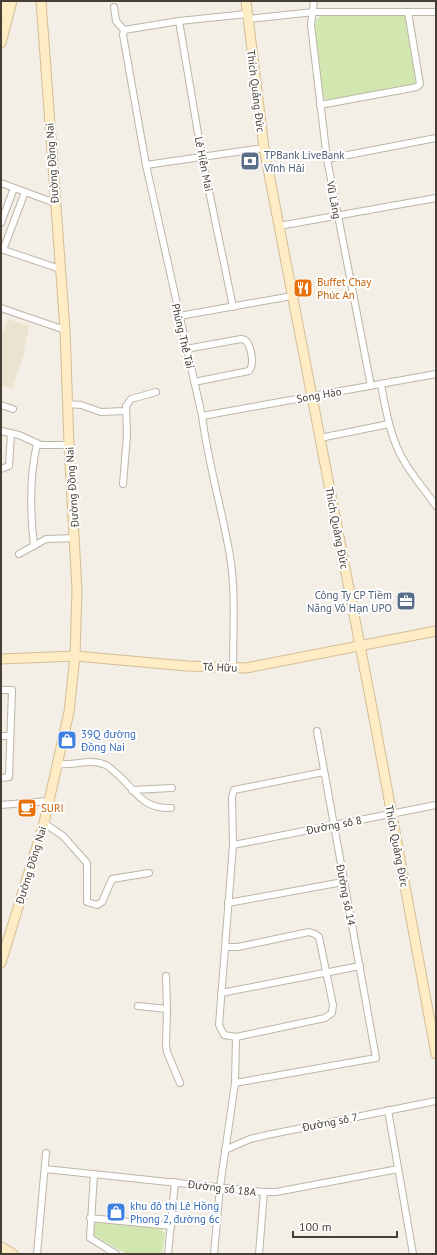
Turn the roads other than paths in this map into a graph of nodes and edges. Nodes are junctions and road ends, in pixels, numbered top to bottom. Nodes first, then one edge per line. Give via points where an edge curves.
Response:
1 (4, 1) edge
2 (12, 1) edge
3 (41, 1) edge
4 (246, 1) edge
5 (314, 1) edge
6 (114, 7) dead end
7 (314, 12) junction
8 (408, 12) junction
9 (436, 12) edge
10 (1, 14) edge
11 (248, 16) junction
12 (179, 21) junction
13 (124, 30) junction
14 (1, 43) edge
15 (320, 105) junction
16 (436, 138) edge
17 (264, 148) junction
18 (202, 157) junction
19 (327, 159) junction
20 (146, 165) junction
21 (1, 183) edge
22 (14, 188) junction
23 (25, 192) junction
24 (436, 198) edge
25 (55, 203) junction
26 (337, 216) junction
27 (2, 219) edge
28 (13, 222) junction
29 (279, 226) junction
30 (2, 250) edge
31 (60, 268) junction
32 (292, 296) junction
33 (232, 307) junction
34 (1, 308) edge
35 (179, 316) junction
36 (65, 330) junction
37 (186, 349) junction
38 (436, 374) edge
39 (194, 382) junction
40 (381, 385) junction
41 (372, 386) junction
42 (156, 392) dead end
43 (311, 396) junction
44 (68, 404) junction
45 (1, 405) edge
46 (13, 409) dead end
47 (124, 411) junction
48 (202, 416) junction
49 (389, 424) junction
50 (1, 431) edge
51 (11, 433) junction
52 (320, 438) junction
53 (37, 444) junction
54 (69, 445) junction
55 (1, 469) edge
56 (123, 484) dead end
57 (436, 506) edge
58 (75, 538) junction
59 (34, 546) junction
60 (19, 554) dead end
61 (436, 631) edge
62 (360, 646) junction
63 (75, 656) junction
64 (1, 659) edge
65 (233, 668) junction
66 (1, 690) edge
67 (317, 731) dead end
68 (1, 736) edge
69 (10, 736) junction
70 (1, 754) edge
71 (9, 754) junction
72 (58, 764) junction
73 (324, 772) junction
74 (1, 778) edge
75 (172, 788) dead end
76 (132, 790) junction
77 (48, 801) junction
78 (1, 805) edge
79 (436, 805) edge
80 (171, 808) dead end
81 (390, 814) junction
82 (44, 823) junction
83 (333, 825) junction
84 (233, 845) junction
85 (149, 874) dead end
86 (343, 882) junction
87 (228, 903) junction
88 (225, 947) junction
89 (1, 963) edge
90 (360, 966) junction
91 (326, 973) junction
92 (166, 976) dead end
93 (221, 993) junction
94 (138, 1006) dead end
95 (167, 1009) junction
96 (236, 1037) junction
97 (436, 1054) edge
98 (180, 1082) dead end
99 (236, 1083) junction
100 (436, 1101) edge
101 (388, 1110) junction
102 (225, 1150) junction
103 (46, 1153) dead end
104 (45, 1169) junction
105 (398, 1169) junction
106 (94, 1174) junction
107 (175, 1182) junction
108 (220, 1187) junction
109 (264, 1192) junction
110 (90, 1218) junction
111 (171, 1226) junction
112 (1, 1247) edge
113 (13, 1254) edge
114 (37, 1254) edge
115 (116, 1254) edge
116 (168, 1254) edge
117 (214, 1254) edge
118 (259, 1254) edge
119 (413, 1254) edge

1 - 10 street
2 - 14 street
3 - 25 street, Đường Đồng Nai
4 - 11 street, Thích Quảng Đức
5 - 7 street, Vũ Lăng
6 - 13 street, Phùng Thế Tài via 116,21
7 - 8 street
7 - 11 street
7 - 15 street, Vũ Lăng via 311,25
8 - 9 street
8 - 15 street via 420,84 417,87
11 - 12 street
11 - 17 street, Thích Quảng Đức
12 - 13 street
12 - 18 street, Lê Hiến Mai
13 - 20 street, Phùng Thế Tài
15 - 19 street, Vũ Lăng
16 - 19 street
17 - 18 street
17 - 29 street, Thích Quảng Đức
18 - 20 street
18 - 33 street, Lê Hiến Mai
19 - 26 street, Vũ Lăng
20 - 35 street, Phùng Thế Tài
21 - 22 street
22 - 23 street
22 - 27 street
23 - 25 street
23 - 28 street
24 - 26 street
25 - 31 street, Đường Đồng Nai
26 - 29 street
26 - 41 street, Vũ Lăng
27 - 28 street
28 - 30 street
29 - 32 street, Thích Quảng Đức
30 - 31 street
31 - 36 street, Đường Đồng Nai
32 - 33 street
32 - 43 street, Thích Quảng Đức
33 - 35 street
34 - 36 street
35 - 37 street, Phùng Thế Tài
36 - 44 street, Đường Đồng Nai
37 - 39 street, Phùng Thế Tài
37 - 39 street via 241,339 249,345 252,366 249,371
38 - 40 street, Song Hào
39 - 48 street, Phùng Thế Tài
40 - 41 street, Song Hào
40 - 49 street
41 - 43 street, Song Hào
42 - 47 street via 132,399
43 - 48 street, Song Hào
43 - 52 street, Thích Quảng Đức
44 - 47 street via 81,404 101,412
44 - 54 street, Đường Đồng Nai
45 - 46 street
47 - 56 street via 127,435
48 - 65 street, Phùng Thế Tài via 234,586
49 - 52 street
49 - 57 street via 403,461
50 - 51 street
51 - 53 street
51 - 55 street via 9,466
52 - 62 street, Thích Quảng Đức
53 - 54 street
53 - 59 street via 30,488
54 - 58 street, Đường Đồng Nai
58 - 59 street via 46,539
58 - 63 street, Đường Đồng Nai
59 - 60 street
61 - 62 street, Tố Hữu
62 - 65 street, Tố Hữu via 246,668
62 - 81 street, Thích Quảng Đức
63 - 64 street, Tố Hữu
63 - 65 street, Tố Hữu
63 - 72 street, Đường Đồng Nai via 69,712
66 - 69 street via 12,690
67 - 73 street, Đường số 14
68 - 69 street
69 - 71 street
70 - 71 street
71 - 74 street via 9,778
72 - 76 street via 68,765 87,761 107,766
72 - 77 street, Đường Đồng Nai
73 - 83 street, Đường số 14
73 - 84 street via 234,790
75 - 76 street
76 - 80 street via 151,806
77 - 78 street
77 - 82 street, Đường Đồng Nai
79 - 81 street, Đường số 8
81 - 83 street, Đường số 8
81 - 97 street, Thích Quảng Đức
82 - 85 street via 63,836 86,863 87,902 97,905 102,902 112,879
82 - 89 street, Đường Đồng Nai
83 - 84 street, Đường số 8
83 - 86 street, Đường số 14
84 - 87 street
86 - 87 street
86 - 90 street, Đường số 14
87 - 88 street
88 - 91 street via 238,947 312,933 319,937
88 - 93 street
90 - 91 street
90 - 99 street, Đường số 14 via 376,1058
91 - 93 street
91 - 96 street via 333,1005 329,1016
92 - 95 street
93 - 96 street via 220,1031 224,1035
94 - 95 street
95 - 98 street via 167,1052
96 - 99 street
99 - 102 street
100 - 101 street, Đường số 7
101 - 102 street, Đường số 7 via 250,1139
101 - 105 street
102 - 108 street
103 - 104 street
104 - 106 street, Đường số 18A
104 - 114 street
105 - 109 street, Đường số 18A via 276,1192
105 - 119 street
106 - 107 street, Đường số 18A
106 - 110 street
107 - 108 street, Đường số 18A
107 - 111 street
108 - 109 street, Đường số 18A
108 - 117 street
109 - 118 street
110 - 111 street
110 - 115 street via 90,1238
111 - 116 street
112 - 113 street

